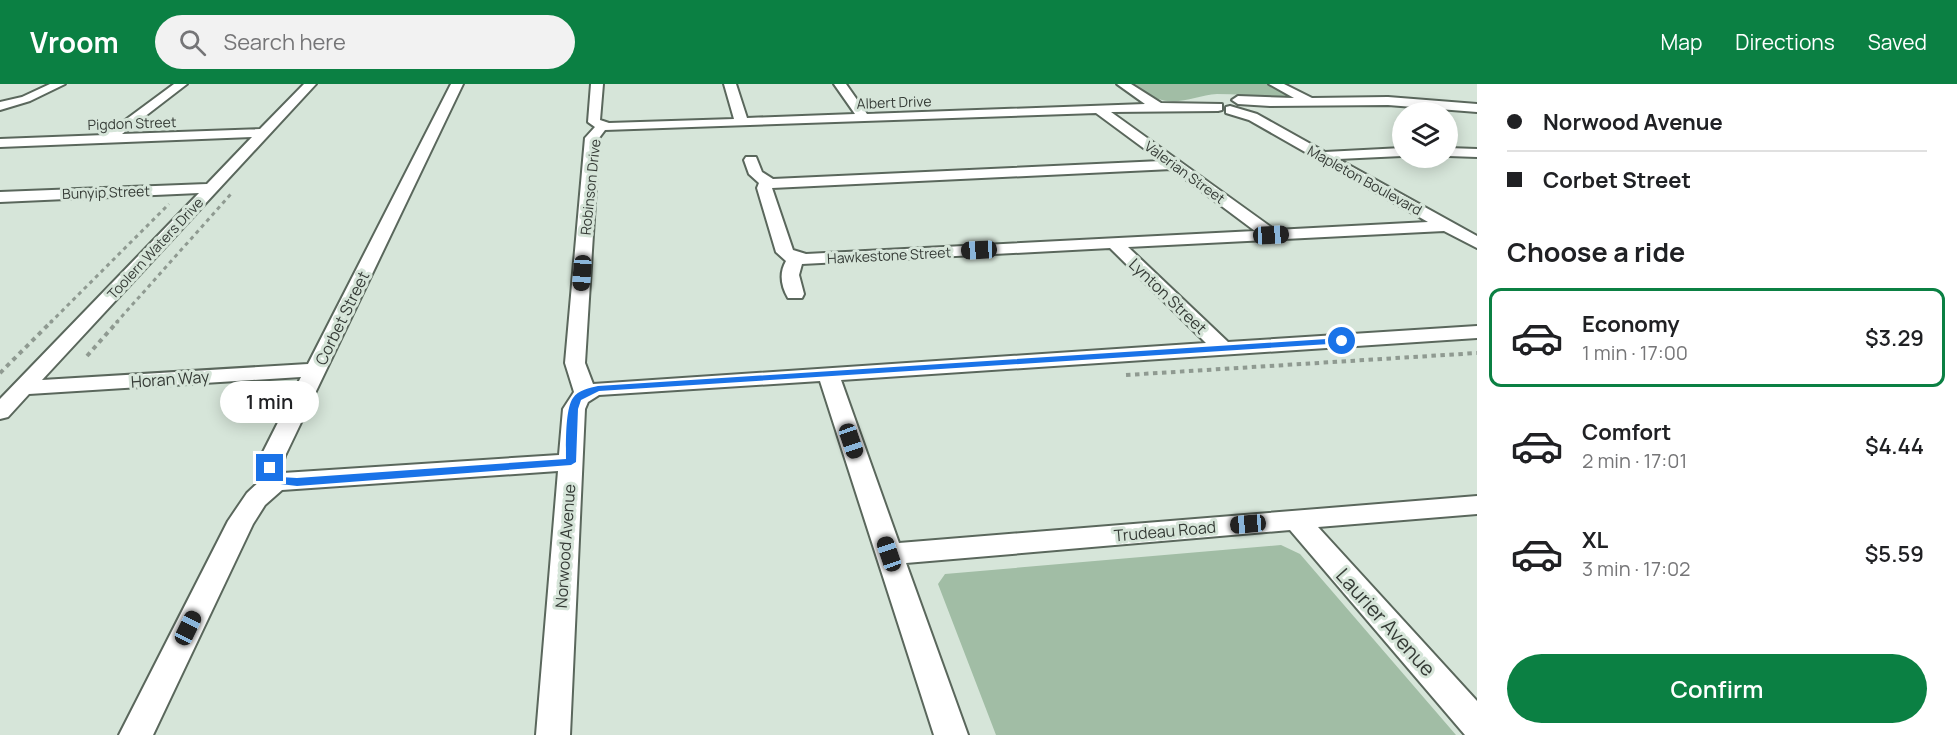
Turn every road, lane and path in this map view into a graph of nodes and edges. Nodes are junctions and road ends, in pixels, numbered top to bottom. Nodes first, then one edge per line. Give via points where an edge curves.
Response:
1 (59, 84) edge
2 (181, 84) edge
3 (310, 84) edge
4 (457, 84) edge
5 (597, 84) edge
6 (729, 84) edge
7 (840, 84) edge
8 (1123, 84) edge
9 (1275, 84) edge
10 (1308, 101) junction
11 (1270, 102) junction
12 (1153, 103) junction
13 (1224, 105) junction
14 (0, 106) edge
15 (1477, 108) edge
16 (1098, 109) junction
17 (1251, 111) junction
18 (864, 118) junction
19 (742, 123) junction
20 (602, 126) junction
21 (264, 133) junction
22 (108, 139) junction
23 (0, 143) edge
24 (1392, 152) edge
25 (1458, 152) edge
26 (1477, 153) edge
27 (1322, 156) junction
28 (751, 160) dead end
29 (1175, 165) junction
30 (770, 183) junction
31 (213, 188) junction
32 (185, 189) junction
33 (236, 189) dead end
34 (1, 198) edge
35 (1447, 226) junction
36 (1271, 235) junction
37 (1114, 243) junction
38 (1477, 243) edge
39 (797, 259) junction
40 (795, 294) dead end
41 (1477, 332) edge
42 (1222, 348) junction
43 (1477, 353) edge
44 (87, 356) dead end
45 (316, 370) junction
46 (0, 373) edge
47 (828, 374) junction
48 (1126, 375) dead end
49 (23, 388) junction
50 (585, 393) junction
51 (0, 412) edge
52 (571, 462) junction
53 (276, 481) junction
54 (1477, 505) edge
55 (1296, 520) junction
56 (889, 554) junction
57 (1477, 724) edge
58 (136, 735) edge
59 (553, 735) edge
60 (951, 735) edge

1 - 14 street
2 - 22 street
3 - 21 street, Toolern Waters Drive
4 - 45 street, Corbet Street
5 - 20 street via 594,122
6 - 19 street
7 - 18 street
8 - 12 street
9 - 10 street
10 - 11 street, Albert Drive
10 - 15 street, Albert Drive
11 - 13 street, Albert Drive
11 - 17 street, Albert Drive
12 - 13 street, Albert Drive
12 - 16 street, Albert Drive
13 - 17 street, Mapleton Boulevard
16 - 18 street, Albert Drive
16 - 29 street, Valerian Street
17 - 27 street, Mapleton Boulevard
18 - 19 street, Albert Drive
19 - 20 street, Albert Drive
20 - 50 street, Robinson Drive via 592,138 575,363
21 - 22 street, Pigdon Street
21 - 31 street, Toolern Waters Drive
22 - 23 street, Pigdon Street
24 - 27 street
25 - 26 street
27 - 35 street, Mapleton Boulevard
28 - 30 street via 756,174
29 - 30 street
29 - 36 street, Valerian Street
30 - 39 street via 764,190 785,252
31 - 32 street, Bunyip Street
31 - 49 street, Toolern Waters Drive
32 - 34 street, Bunyip Street
32 - 46 path
33 - 44 path
35 - 36 street, Hawkestone Street
35 - 38 street, Mapleton Boulevard
36 - 37 street, Hawkestone Street
37 - 39 street, Hawkestone Street
37 - 42 street, Lynton Street
39 - 40 street via 789,272
41 - 42 street
42 - 47 street
43 - 48 path
45 - 49 street, Horan Way
45 - 53 street, Corbet Street via 273,456 269,470
47 - 50 street
47 - 56 street
49 - 51 street, Toolern Waters Drive
50 - 52 street, Norwood Avenue via 577,399 574,409
52 - 53 street
52 - 59 street, Norwood Avenue
53 - 58 street via 256,499 241,521
54 - 55 street, Trudeau Road
55 - 56 street, Trudeau Road
55 - 57 street, Laurier Avenue
56 - 60 street

